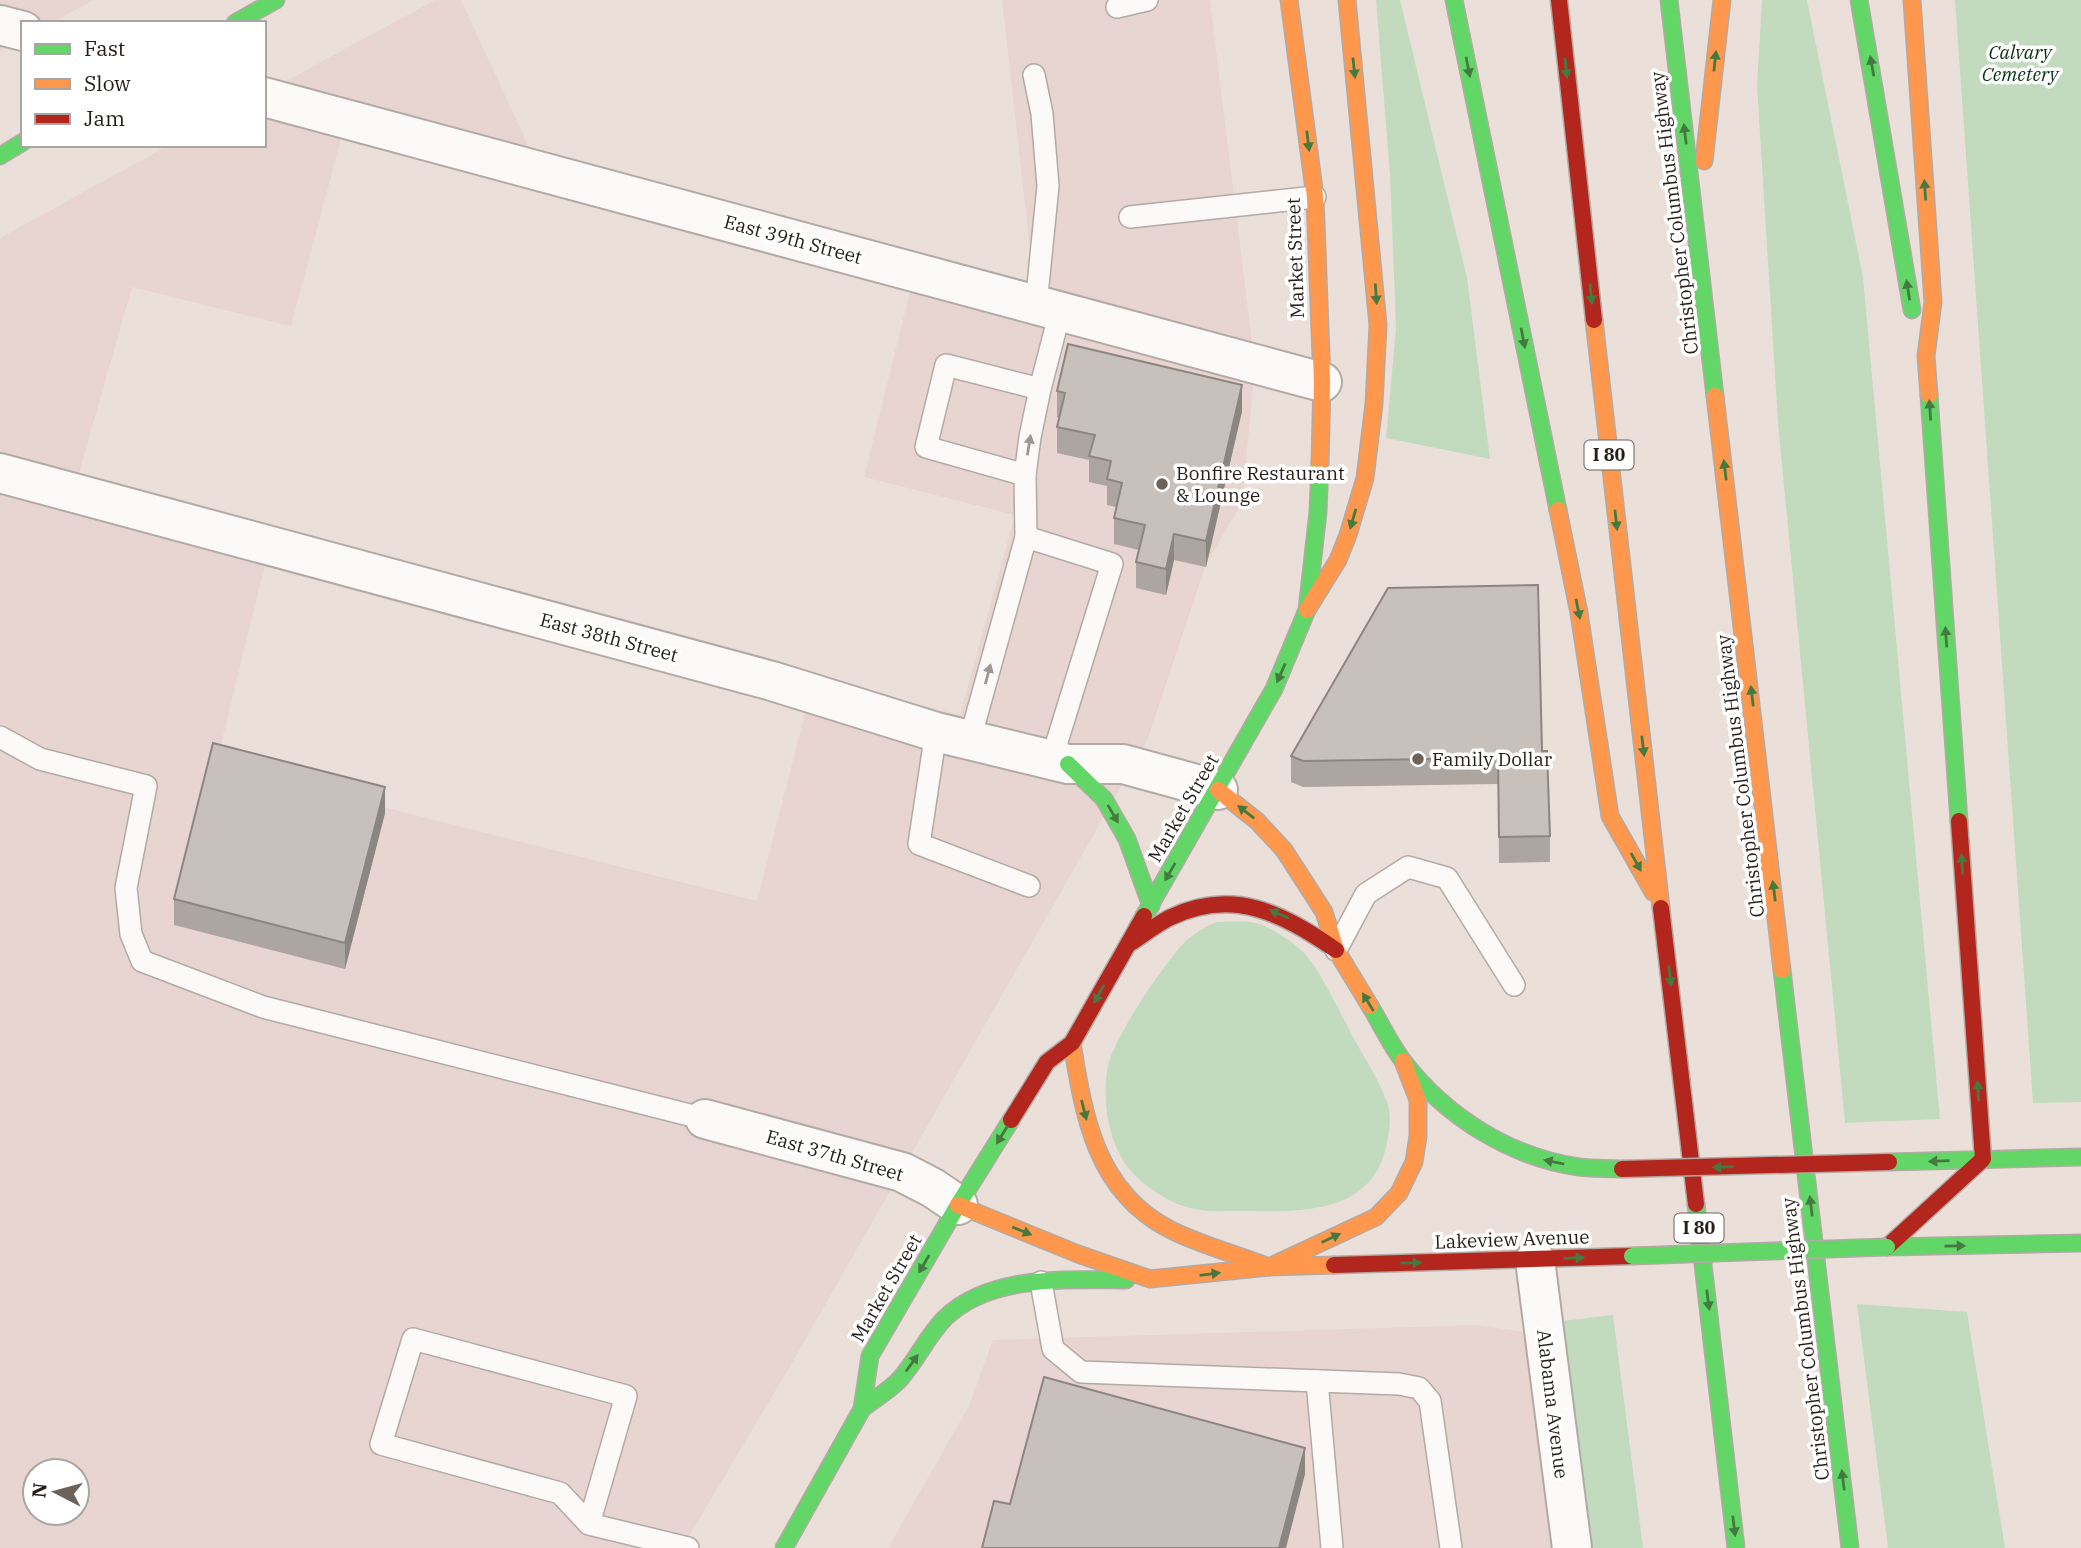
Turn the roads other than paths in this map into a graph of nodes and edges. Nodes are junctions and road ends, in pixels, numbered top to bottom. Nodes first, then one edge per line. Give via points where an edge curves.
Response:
1 (276, 0) edge
2 (1147, 0) edge
3 (1289, 0) edge
4 (1347, 0) edge
5 (1454, 0) edge
6 (1559, 0) edge
7 (1669, 0) edge
8 (1722, 0) edge
9 (1859, 0) edge
10 (1912, 0) edge
11 (1117, 7) dead end
12 (239, 21) edge
13 (0, 25) edge
14 (21, 30) edge
15 (1034, 75) dead end
16 (266, 98) edge
17 (21, 143) edge
18 (0, 156) edge
19 (1315, 197) junction
20 (1130, 217) dead end
21 (1697, 226) junction
22 (1048, 308) junction
23 (1926, 356) junction
24 (1322, 382) junction
25 (1041, 389) junction
26 (0, 473) edge
27 (1025, 475) junction
28 (1026, 537) junction
29 (1307, 610) junction
30 (953, 736) junction
31 (0, 737) edge
32 (1060, 761) junction
33 (1218, 790) junction
34 (1029, 886) dead end
35 (1151, 906) junction
36 (1662, 909) junction
37 (1127, 945) junction
38 (1336, 950) junction
39 (1514, 985) dead end
40 (1072, 1043) junction
41 (1403, 1060) junction
42 (705, 1119) joint
43 (2081, 1157) edge
44 (1983, 1159) junction
45 (958, 1205) junction
46 (2081, 1243) edge
47 (1887, 1247) junction
48 (1535, 1260) junction
49 (1269, 1267) junction
50 (1150, 1279) junction
51 (1041, 1282) junction
52 (1317, 1381) junction
53 (862, 1409) junction
54 (589, 1524) junction
55 (688, 1548) edge
56 (784, 1548) edge
57 (1332, 1548) edge
58 (1451, 1548) edge
59 (1572, 1548) edge
60 (1737, 1548) edge
61 (1850, 1548) edge

1 - 12 main road
2 - 11 lane
3 -> 19 main road, Market Street
4 -> 29 main road via 1378,325 1374,404 1365,478 1348,535
5 -> 36 main road via 1579,613 1610,816
6 -> 36 main road, I 80
21 -> 7 main road, Christopher Columbus Highway
21 -> 8 main road
23 -> 9 main road via 1910,305
23 -> 10 main road via 1933,302
13 - 14 street
15 - 22 lane via 1048,186
16 - 22 street, East 39th Street
17 - 18 main road
19 - 20 lane
19 - 24 main road, Market Street
61 -> 21 main road, Christopher Columbus Highway
22 - 24 street, East 39th Street
22 - 25 lane
44 -> 23 main road
24 - 29 main road, Market Street via 1318,512
27 -> 25 lane
25 - 27 lane via 946,365 926,447
26 - 30 street, East 38th Street via 772,681
27 - 28 lane
30 -> 28 lane
28 - 32 lane via 1112,564
29 -> 33 main road, Market Street via 1273,689
30 - 32 street, East 38th Street
30 - 34 lane via 919,844
31 - 42 lane via 40,759 146,786 126,888 131,934 142,961 263,1007
32 - 33 street, East 38th Street via 1123,764
32 -> 35 main road via 1104,799 1127,839
33 -> 35 main road, Market Street
38 -> 33 main road via 1324,912 1284,850
35 - 37 main road, Market Street
36 -> 60 main road, I 80
38 -> 37 main road via 1290,918 1262,906 1235,904 1206,905 1172,916
37 -> 40 main road, Market Street
38 - 39 lane via 1366,894 1408,867 1447,878
41 -> 38 main road
40 -> 45 main road, Market Street via 1047,1062
40 -> 49 main road via 1083,1110 1097,1154 1117,1186 1138,1209 1167,1228
44 -> 41 main road, bridge via 1622,1170 1580,1167 1507,1146 1469,1124
49 -> 41 main road via 1376,1217 1399,1194 1418,1136 1418,1100
42 - 45 street, East 37th Street via 902,1172
43 - 44 main road
44 - 47 main road
45 -> 50 main road, Lakeview Avenue
45 -> 53 main road, Market Street via 870,1356
47 -> 46 main road, Lakeview Avenue
48 -> 47 main road, Lakeview Avenue, bridge
49 -> 48 main road, Lakeview Avenue
48 - 59 street, Alabama Avenue
50 -> 49 main road, Lakeview Avenue
50 - 51 main road
51 - 52 lane via 1053,1349 1081,1372
53 -> 51 main road via 900,1379 952,1312 987,1294
52 - 57 lane
52 - 58 lane via 1399,1384 1419,1388 1430,1401
53 - 56 main road, Market Street
54 - 54 lane via 560,1493 381,1444 413,1339 626,1396
54 - 55 lane

